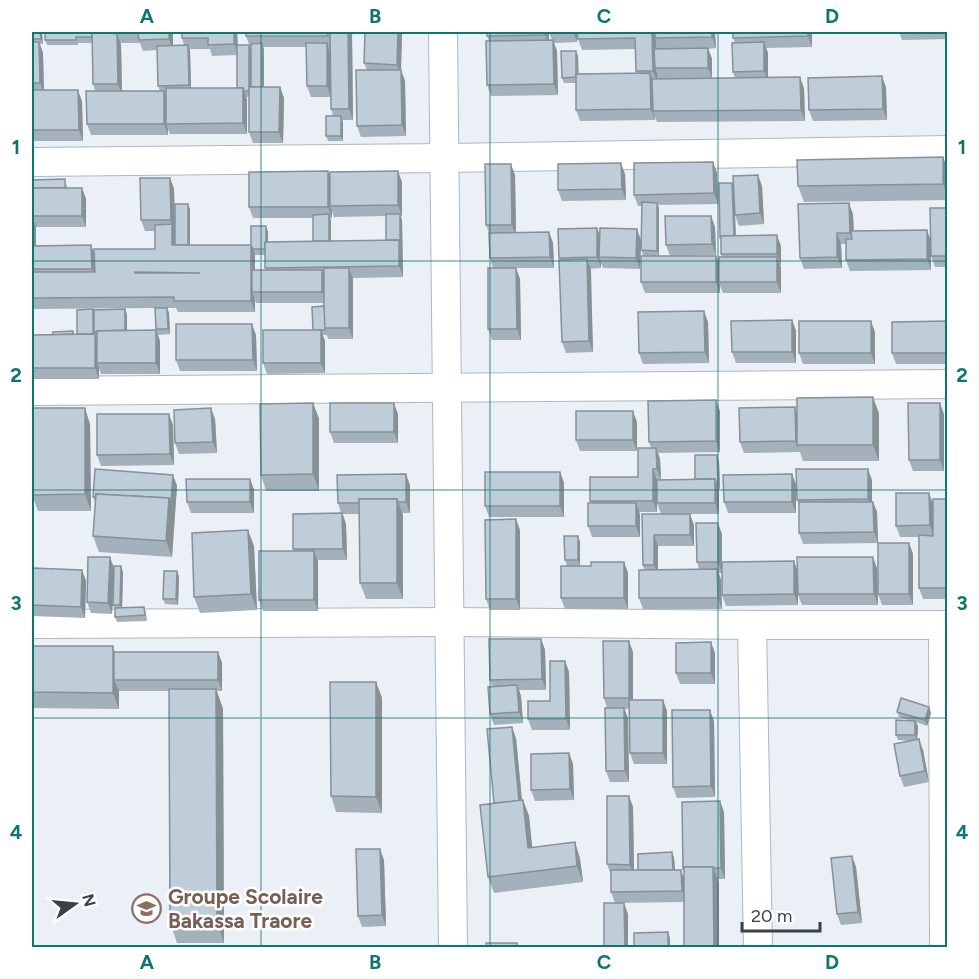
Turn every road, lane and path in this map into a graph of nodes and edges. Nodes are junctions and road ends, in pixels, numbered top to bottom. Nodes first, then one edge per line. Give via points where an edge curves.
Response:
1 (443, 32) edge
2 (948, 150) edge
3 (446, 158) junction
4 (32, 162) edge
5 (948, 384) edge
6 (448, 388) junction
7 (32, 392) edge
8 (450, 622) junction
9 (32, 624) edge
10 (752, 625) junction
11 (945, 625) edge
12 (453, 948) edge
13 (758, 948) edge
14 (944, 948) edge

1 - 3 street
2 - 3 street
3 - 4 street
3 - 6 street
5 - 6 street
6 - 7 street
6 - 8 street
8 - 9 street
8 - 10 street
8 - 12 street
10 - 11 street
10 - 13 street
11 - 14 street

